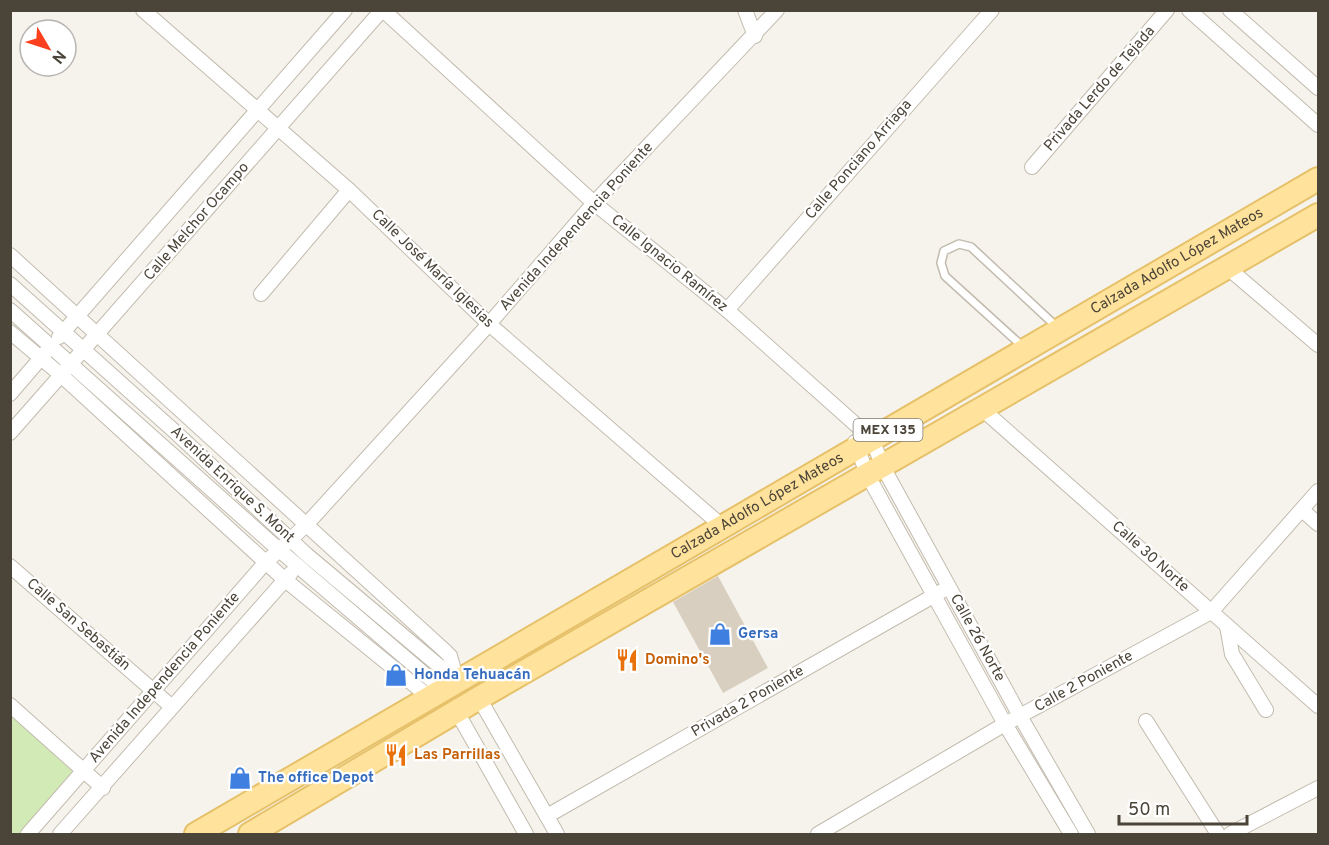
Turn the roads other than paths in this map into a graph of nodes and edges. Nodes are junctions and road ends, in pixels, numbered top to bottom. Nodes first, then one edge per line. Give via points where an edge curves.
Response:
1 (143, 10) edge
2 (345, 10) edge
3 (382, 10) edge
4 (745, 10) edge
5 (777, 10) edge
6 (992, 10) edge
7 (1167, 10) edge
8 (1189, 10) edge
9 (1230, 10) edge
10 (754, 36) junction
11 (1317, 84) edge
12 (1296, 105) junction
13 (258, 111) junction
14 (1318, 125) edge
15 (279, 129) junction
16 (1032, 167) dead end
17 (1318, 178) edge
18 (349, 190) junction
19 (594, 203) junction
20 (1318, 215) edge
21 (10, 255) edge
22 (1228, 268) junction
23 (10, 284) edge
24 (261, 294) dead end
25 (10, 310) edge
26 (727, 310) junction
27 (78, 315) junction
28 (489, 324) junction
29 (1059, 330) junction
30 (10, 332) edge
31 (64, 332) junction
32 (99, 333) junction
33 (1318, 345) edge
34 (51, 346) junction
35 (84, 349) junction
36 (1025, 350) junction
37 (40, 359) junction
38 (71, 363) junction
39 (61, 375) junction
40 (10, 393) edge
41 (981, 408) junction
42 (10, 433) edge
43 (864, 443) junction
44 (875, 471) junction
45 (1318, 491) edge
46 (1302, 510) junction
47 (1318, 524) edge
48 (306, 525) junction
49 (722, 526) junction
50 (290, 538) junction
51 (278, 549) junction
52 (307, 555) junction
53 (265, 563) junction
54 (10, 566) edge
55 (297, 566) junction
56 (284, 579) junction
57 (948, 586) junction
58 (934, 595) junction
59 (1211, 612) junction
60 (1227, 627) junction
61 (443, 690) junction
62 (154, 691) junction
63 (479, 698) junction
64 (10, 705) edge
65 (1318, 706) edge
66 (172, 707) junction
67 (1266, 710) dead end
68 (457, 712) junction
69 (1020, 716) junction
70 (1146, 721) dead end
71 (1005, 724) junction
72 (83, 770) junction
73 (103, 788) junction
74 (1318, 788) edge
75 (547, 816) junction
76 (521, 832) edge
77 (27, 834) edge
78 (60, 834) edge
79 (196, 834) edge
80 (250, 834) edge
81 (557, 834) edge
82 (818, 834) edge
83 (1071, 834) edge
84 (1088, 834) edge
85 (1218, 834) edge
86 (1230, 834) edge

1 - 13 street, Calle José María Iglesias
2 - 13 street, Calle Melchor Ocampo
3 - 15 street, Calle Melchor Ocampo
3 - 19 street, Calle Ignacio Ramírez
4 - 10 street
5 - 10 street, Avenida Independencia Poniente
6 - 26 street, Calle Ponciano Arriaga
7 - 16 street, Privada Lerdo de Tejada
8 - 12 street
9 - 11 street
10 - 19 street, Avenida Independencia Poniente
11 - 12 street
12 - 14 street
13 - 15 street, Calle José María Iglesias
13 - 27 street, Calle Melchor Ocampo
15 - 18 street, Calle José María Iglesias
15 - 32 street, Calle Melchor Ocampo
17 - 29 main road, Calzada Adolfo López Mateos / MEX 135
18 - 24 street
18 - 28 street, Calle José María Iglesias
19 - 26 street, Calle Ignacio Ramírez
19 - 28 street, Avenida Independencia Poniente
20 - 22 main road, Calzada Adolfo López Mateos / MEX 135
21 - 27 street
22 - 33 street
22 - 41 main road, Calzada Adolfo López Mateos / MEX 135
23 - 31 street, Avenida Enrique S. Mont
25 - 34 street, Avenida Enrique S. Mont
26 - 43 street, Calle Ignacio Ramírez via 850,420
27 - 31 street, Calle Melchor Ocampo
27 - 32 street
28 - 48 street, Avenida Independencia Poniente
28 - 49 street, Calle José María Iglesias
29 - 36 main road, Calzada Adolfo López Mateos / MEX 135
29 - 36 lane via 971,247 959,244 944,251 941,263 945,276
30 - 37 street
31 - 34 street, Calle Melchor Ocampo
31 - 35 street, Avenida Enrique S. Mont
32 - 35 street, Calle Melchor Ocampo
32 - 48 street
34 - 37 street, Calle Melchor Ocampo
34 - 38 street, Avenida Enrique S. Mont
35 - 38 street, Calle Melchor Ocampo
35 - 50 street, Avenida Enrique S. Mont
36 - 43 main road, Calzada Adolfo López Mateos / MEX 135
37 - 39 street
37 - 40 street, Calle Melchor Ocampo
38 - 39 street, Calle Melchor Ocampo
38 - 51 street, Avenida Enrique S. Mont
39 - 42 street, Calle Melchor Ocampo
39 - 53 street
41 - 44 main road, Calzada Adolfo López Mateos / MEX 135
41 - 59 street, Calle 30 Norte
43 - 44 street, Calle 26 Norte
43 - 49 main road, Calzada Adolfo López Mateos / MEX 135
44 - 57 street, Calle 26 Norte
44 - 58 street, Calle 26 Norte
44 - 63 main road, Calzada Adolfo López Mateos / MEX 135
45 - 46 street, Calle 2 Poniente
46 - 47 street
46 - 59 street, Calle 2 Poniente
48 - 50 street, Avenida Independencia Poniente
48 - 52 street
48 - 61 street via 450,656
49 - 61 main road, Calzada Adolfo López Mateos / MEX 135
50 - 51 street, Avenida Independencia Poniente
50 - 52 street, Avenida Enrique S. Mont
51 - 53 street, Avenida Independencia Poniente
51 - 55 street, Avenida Enrique S. Mont
52 - 55 street, Avenida Independencia Poniente
52 - 61 street, Avenida Enrique S. Mont
53 - 56 street
53 - 62 street, Avenida Independencia Poniente
54 - 62 street, Calle San Sebastián
55 - 56 street, Avenida Independencia Poniente
55 - 61 street, Avenida Enrique S. Mont
56 - 61 street
56 - 66 street, Avenida Independencia Poniente
57 - 58 street, Privada 2 Poniente
57 - 69 street, Calle 26 Norte
58 - 71 street, Calle 26 Norte
58 - 75 street, Privada 2 Poniente
59 - 60 street, Calle 30 Norte
59 - 69 street, Calle 2 Poniente
60 - 65 street, Calle 30 Norte
60 - 67 street via 1232,654
61 - 79 main road, Calzada Adolfo López Mateos / MEX 135
62 - 66 street, Calle San Sebastián
62 - 72 street, Avenida Independencia Poniente
63 - 68 main road, Calzada Adolfo López Mateos / MEX 135
63 - 75 street
64 - 72 street
66 - 73 street, Avenida Independencia Poniente
68 - 76 street
68 - 80 main road, Calzada Adolfo López Mateos / MEX 135
69 - 71 street, Calle 2 Poniente
69 - 84 street, Calle 26 Norte
70 - 85 street
71 - 82 street, Calle 2 Poniente
71 - 83 street, Calle 26 Norte
72 - 73 street
72 - 77 street, Avenida Independencia Poniente
73 - 78 street, Avenida Independencia Poniente
74 - 86 street
75 - 81 street

